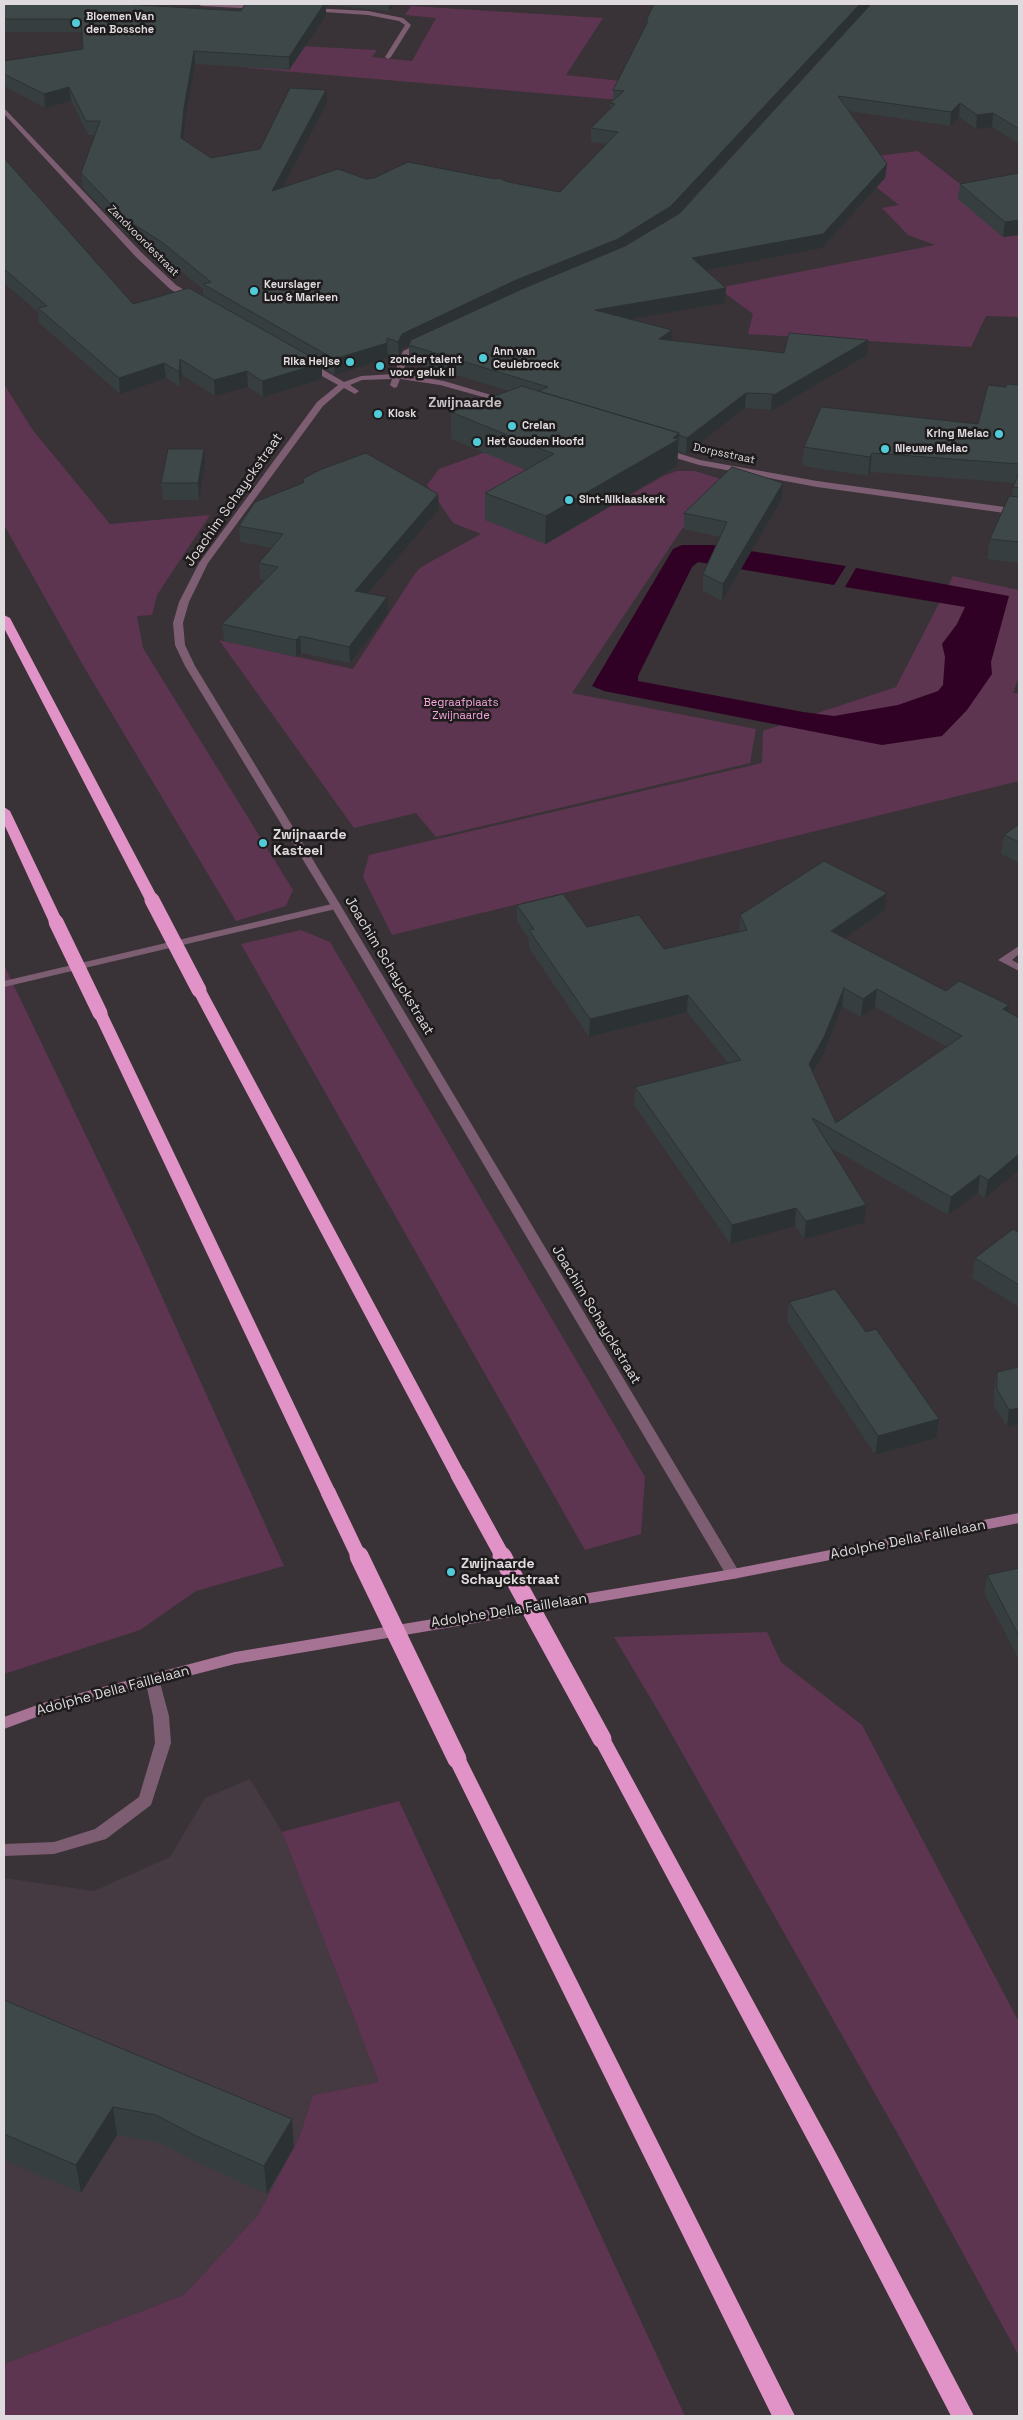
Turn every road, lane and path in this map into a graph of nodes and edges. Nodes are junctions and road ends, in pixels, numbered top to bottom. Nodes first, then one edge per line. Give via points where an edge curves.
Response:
1 (201, 4) edge
2 (270, 8) edge
3 (300, 9) edge
4 (388, 57) dead end
5 (4, 110) edge
6 (204, 306) edge
7 (433, 339) edge
8 (297, 359) edge
9 (395, 380) junction
10 (344, 385) junction
11 (355, 390) dead end
12 (516, 406) edge
13 (656, 448) edge
14 (256, 511) edge
15 (1019, 512) edge
16 (238, 517) junction
17 (4, 618) edge
18 (4, 811) edge
19 (336, 906) junction
20 (1019, 949) edge
21 (1019, 968) edge
22 (4, 984) edge
23 (1019, 1518) edge
24 (733, 1574) junction
25 (152, 1679) junction
26 (4, 1723) edge
27 (4, 1850) edge
28 (784, 2416) edge
29 (963, 2416) edge

1 - 2 street
3 - 4 street via 368,13 401,19 408,25
5 - 6 street, Zandvoordestraat via 139,255 173,287
7 - 9 street via 406,353
8 - 10 street
9 - 10 street via 361,378
9 - 12 street via 441,383
10 - 11 street
10 - 16 street, Joachim Schayckstraat via 320,404
13 - 15 street, Dorpsstraat via 699,462 816,484
14 - 16 street
16 - 19 street, Joachim Schayckstraat via 204,563 184,602 178,623 180,645
17 - 29 highway, bridge via 198,990 830,2162
18 - 28 highway, bridge via 457,1759
19 - 22 street
19 - 24 street, Joachim Schayckstraat
20 - 21 street via 1004,960
23 - 24 main road, Adolphe Della Faillelaan
24 - 25 main road, Adolphe Della Faillelaan via 235,1658
25 - 26 main road, Adolphe Della Faillelaan via 48,1707
25 - 27 street via 163,1742 146,1801 100,1834 54,1848

